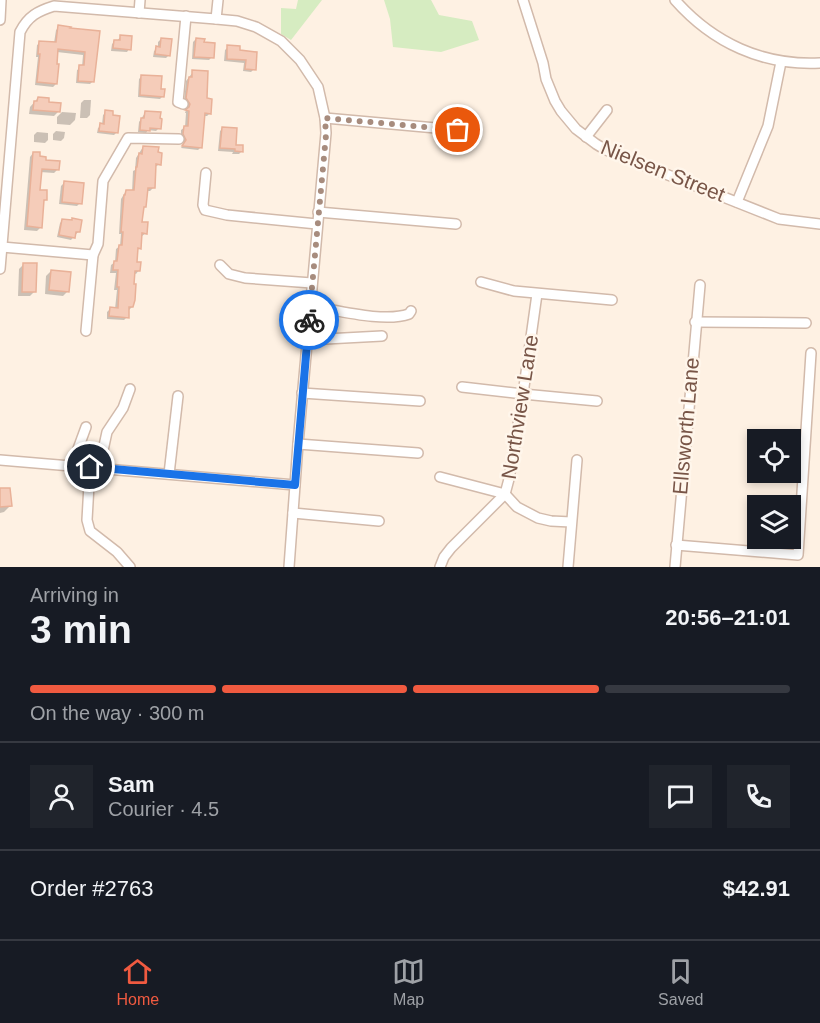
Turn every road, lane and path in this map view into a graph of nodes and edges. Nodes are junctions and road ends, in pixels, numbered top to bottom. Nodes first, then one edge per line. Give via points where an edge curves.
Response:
1 (1, 0) edge
2 (140, 0) edge
3 (218, 0) edge
4 (523, 0) edge
5 (675, 0) edge
6 (139, 13) junction
7 (186, 16) junction
8 (216, 19) junction
9 (0, 20) edge
10 (781, 62) junction
11 (820, 63) edge
12 (183, 104) dead end
13 (607, 110) dead end
14 (325, 118) junction
15 (458, 130) dead end
16 (586, 137) junction
17 (179, 139) dead end
18 (4, 165) edge
19 (206, 173) dead end
20 (737, 202) junction
21 (318, 212) junction
22 (317, 224) junction
23 (456, 224) dead end
24 (820, 224) edge
25 (2, 247) junction
26 (93, 255) junction
27 (0, 259) edge
28 (220, 264) dead end
29 (0, 269) edge
30 (482, 282) dead end
31 (312, 283) junction
32 (700, 285) dead end
33 (537, 294) junction
34 (612, 300) dead end
35 (310, 306) junction
36 (411, 311) dead end
37 (695, 322) junction
38 (806, 322) dead end
39 (86, 331) dead end
40 (382, 336) dead end
41 (307, 340) junction
42 (811, 353) dead end
43 (462, 387) dead end
44 (130, 388) dead end
45 (302, 393) junction
46 (523, 394) junction
47 (178, 396) dead end
48 (420, 401) dead end
49 (597, 401) dead end
50 (86, 427) dead end
51 (298, 444) junction
52 (418, 453) dead end
53 (0, 460) edge
54 (577, 460) dead end
55 (74, 466) junction
56 (90, 467) junction
57 (101, 468) junction
58 (169, 474) junction
59 (440, 477) dead end
60 (295, 485) junction
61 (505, 494) junction
62 (293, 513) junction
63 (379, 521) dead end
64 (571, 522) junction
65 (676, 544) junction
66 (130, 567) edge
67 (289, 567) edge
68 (440, 567) edge
69 (568, 567) edge
70 (675, 567) edge

1 - 9 street
2 - 6 street
3 - 8 street
4 - 16 street, Nielsen Street via 550,90 564,116
5 - 10 street via 724,40
6 - 7 street
6 - 18 street via 54,6 39,11 25,23 20,32
7 - 8 street
7 - 12 street via 178,102
8 - 14 street via 256,27 281,41 318,87
10 - 11 street
10 - 20 street via 768,126
13 - 16 street
14 - 15 street
14 - 21 street
16 - 20 street, Nielsen Street via 606,150
17 - 26 street via 128,138 103,181 98,244
18 - 25 street
19 - 22 street via 206,210
20 - 24 street, Nielsen Street via 779,219
21 - 22 street
21 - 23 street
22 - 31 street
25 - 26 street
25 - 27 street
26 - 39 street
27 - 29 street
28 - 31 street via 229,274 245,278
30 - 33 street
31 - 35 street
32 - 37 street, Ellsworth Lane
33 - 34 street
33 - 46 street, Northview Lane
35 - 36 street via 382,316 403,316
35 - 41 street
37 - 38 street
37 - 65 street, Ellsworth Lane
40 - 41 street
41 - 45 street
42 - 65 street via 798,555
43 - 46 street
44 - 57 street via 123,408 107,432
45 - 48 street
45 - 51 street
46 - 49 street
46 - 61 street, Northview Lane
47 - 58 street
50 - 55 street
51 - 52 street
51 - 60 street
53 - 55 street
54 - 64 street
55 - 56 street
56 - 57 street
56 - 66 street via 90,531
57 - 58 street
58 - 60 street
59 - 61 street
60 - 62 street
61 - 64 street via 532,516
61 - 68 street, Northview Lane via 451,548
62 - 63 street
62 - 67 street
64 - 69 street
65 - 70 street, Ellsworth Lane

